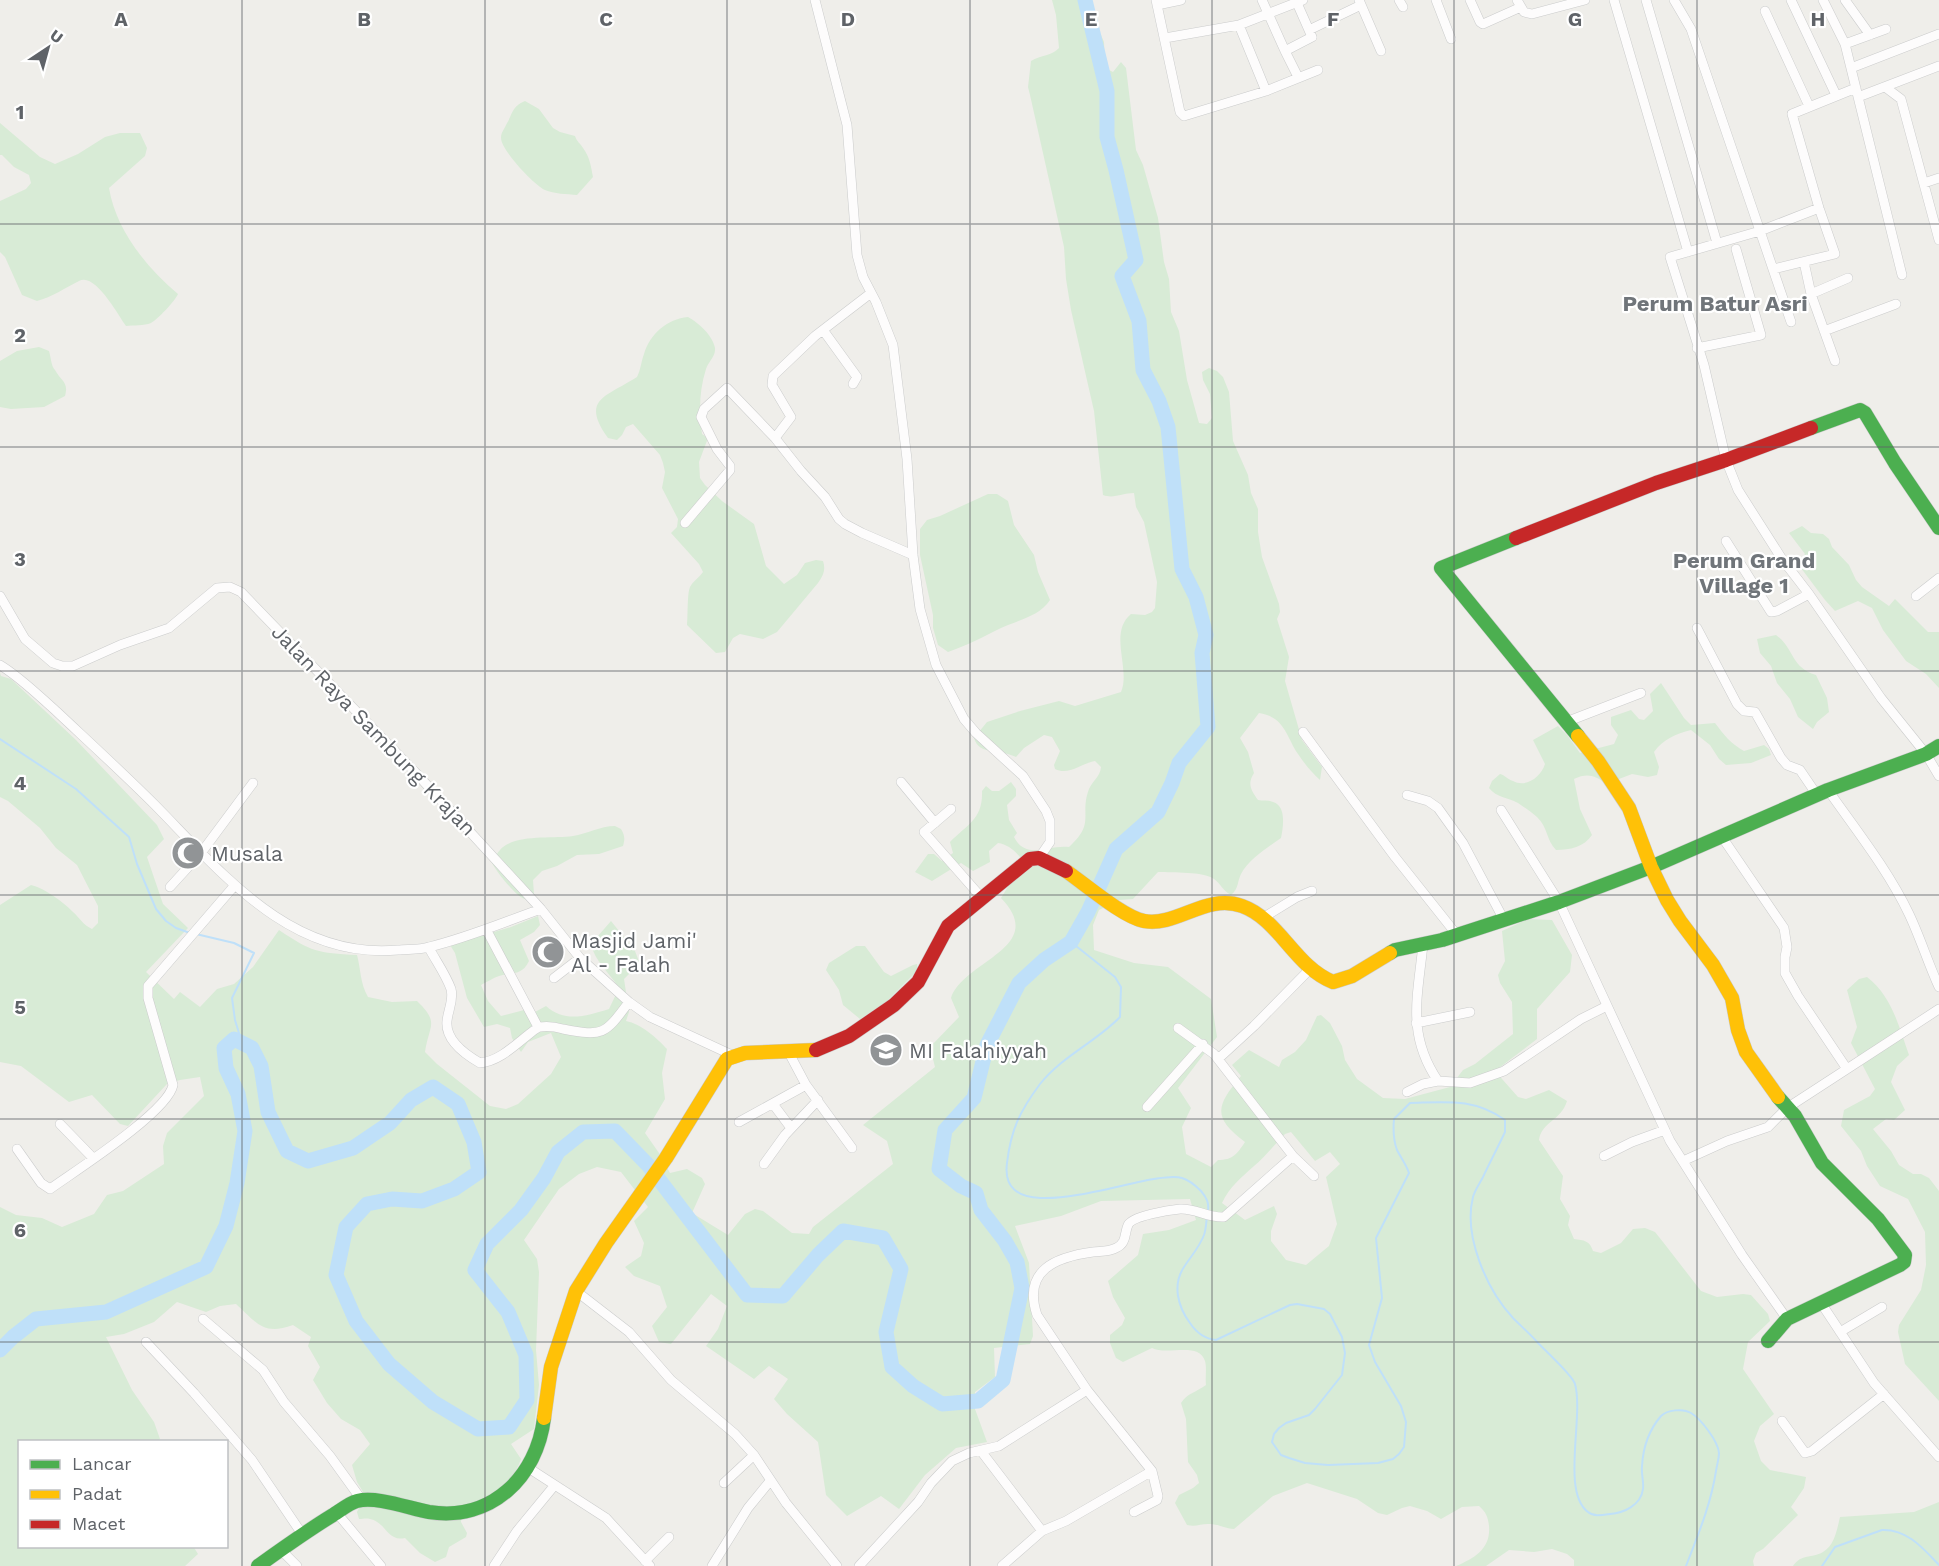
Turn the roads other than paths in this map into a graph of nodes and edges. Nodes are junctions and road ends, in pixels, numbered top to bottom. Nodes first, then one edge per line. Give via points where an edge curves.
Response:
1 (815, 0) edge
2 (1181, 0) edge
3 (1262, 0) edge
4 (1436, 0) edge
5 (1470, 0) edge
6 (1585, 0) edge
7 (1614, 0) edge
8 (1646, 0) edge
9 (1674, 0) edge
10 (1791, 0) edge
11 (1823, 0) edge
12 (1845, 0) edge
13 (1157, 2) edge
14 (1300, 2) edge
15 (1360, 2) edge
16 (1519, 4) edge
17 (1765, 11) dead end
18 (1269, 14) junction
19 (1239, 25) junction
20 (1886, 29) dead end
21 (1308, 30) junction
22 (1939, 34) edge
23 (1870, 35) junction
24 (1165, 38) junction
25 (1451, 39) dead end
26 (1845, 44) junction
27 (1285, 51) junction
28 (1381, 51) dead end
29 (1939, 66) edge
30 (1851, 68) junction
31 (1318, 70) dead end
32 (1298, 77) junction
33 (1885, 87) junction
34 (1266, 91) junction
35 (1857, 93) junction
36 (1836, 95) junction
37 (1809, 106) junction
38 (1939, 178) edge
39 (1924, 183) junction
40 (1819, 208) junction
41 (1760, 231) junction
42 (1939, 240) edge
43 (1717, 243) junction
44 (1736, 249) dead end
45 (1688, 252) junction
46 (1804, 262) junction
47 (1773, 269) junction
48 (1902, 275) dead end
49 (1848, 278) dead end
50 (871, 292) junction
51 (1811, 294) junction
52 (1896, 304) dead end
53 (1791, 322) dead end
54 (823, 330) junction
55 (1824, 331) junction
56 (1697, 348) junction
57 (1835, 361) dead end
58 (853, 384) dead end
59 (775, 438) junction
60 (1726, 460) junction
61 (685, 523) dead end
62 (1939, 528) edge
63 (1726, 541) dead end
64 (914, 555) junction
65 (1939, 578) edge
66 (1809, 594) junction
67 (0, 596) edge
68 (1916, 596) dead end
69 (1697, 628) dead end
70 (0, 665) edge
71 (1641, 693) dead end
72 (1566, 722) junction
73 (1303, 732) dead end
74 (1939, 746) edge
75 (1926, 754) junction
76 (1939, 776) edge
77 (901, 782) dead end
78 (253, 783) dead end
79 (1823, 792) junction
80 (1407, 795) dead end
81 (951, 809) dead end
82 (1501, 810) dead end
83 (934, 823) junction
84 (1722, 837) junction
85 (201, 853) junction
86 (1039, 858) junction
87 (1651, 867) junction
88 (235, 885) junction
89 (170, 887) dead end
90 (1312, 891) dead end
91 (981, 897) junction
92 (1559, 902) junction
93 (541, 909) junction
94 (1261, 919) junction
95 (1504, 920) junction
96 (486, 929) junction
97 (1457, 935) junction
98 (1423, 944) junction
99 (429, 948) junction
100 (580, 958) junction
101 (1310, 969) junction
102 (554, 978) dead end
103 (1939, 987) edge
104 (629, 1002) junction
105 (1607, 1006) junction
106 (1939, 1009) edge
107 (1470, 1012) dead end
108 (1416, 1023) junction
109 (538, 1027) junction
110 (1178, 1028) dead end
111 (1203, 1044) junction
112 (789, 1053) junction
113 (732, 1055) junction
114 (1218, 1059) junction
115 (1847, 1069) junction
116 (1438, 1081) junction
117 (807, 1085) junction
118 (1407, 1092) dead end
119 (818, 1100) junction
120 (773, 1104) junction
121 (1147, 1107) dead end
122 (1787, 1108) junction
123 (739, 1122) dead end
124 (60, 1124) dead end
125 (791, 1128) junction
126 (1665, 1130) junction
127 (852, 1148) dead end
128 (17, 1149) dead end
129 (1293, 1156) junction
130 (1604, 1156) dead end
131 (93, 1158) junction
132 (1683, 1161) junction
133 (764, 1164) dead end
134 (1314, 1176) dead end
135 (576, 1291) junction
136 (1821, 1303) junction
137 (1882, 1307) dead end
138 (203, 1319) dead end
139 (1787, 1319) junction
140 (1840, 1332) junction
141 (1768, 1341) dead end
142 (146, 1342) dead end
143 (1087, 1390) junction
144 (1884, 1394) junction
145 (1782, 1421) dead end
146 (981, 1451) junction
147 (754, 1455) junction
148 (1939, 1457) edge
149 (527, 1467) junction
150 (1152, 1471) junction
151 (770, 1481) junction
152 (724, 1483) dead end
153 (555, 1486) junction
154 (361, 1499) junction
155 (1134, 1512) dead end
156 (337, 1513) junction
157 (1042, 1531) junction
158 (302, 1534) junction
159 (669, 1538) dead end
160 (281, 1550) junction
161 (647, 1564) edge
162 (258, 1566) edge
163 (297, 1566) edge
164 (381, 1566) edge
165 (494, 1566) edge
166 (712, 1566) edge
167 (837, 1566) edge
168 (859, 1566) edge
169 (1002, 1566) edge

1 - 50 street via 847,125 857,255
2 - 13 street
3 - 18 street
4 - 25 street
5 - 16 street via 1483,24
6 - 16 street via 1532,14 1524,12
7 - 45 street
8 - 43 street
9 - 41 street via 1690,30
10 - 36 street
11 - 26 street
12 - 23 street
13 - 24 street
14 - 18 street
14 - 21 street
15 - 21 street
15 - 28 street
17 - 37 street
18 - 19 street
18 - 27 street
19 - 24 street
19 - 34 street
20 - 23 street
21 - 27 street via 1311,39
22 - 30 street
23 - 26 street
24 - 34 street via 1184,116
26 - 30 street
27 - 32 street
29 - 33 street
30 - 35 street
31 - 32 street
32 - 34 street
33 - 35 street
33 - 39 street via 1901,99
35 - 36 street
35 - 48 street
36 - 37 street
37 - 40 street via 1792,114
38 - 39 street
39 - 42 street
40 - 41 street
40 - 46 street via 1835,254
41 - 43 street
41 - 47 street
43 - 45 street
44 - 56 street via 1761,335
45 - 56 street via 1670,257
46 - 47 street
46 - 51 street
47 - 53 street
49 - 51 street
50 - 54 street
50 - 64 street via 893,345 908,459
51 - 55 street
52 - 55 street
54 - 58 street via 857,377
54 - 59 street via 774,376 772,385 792,417
55 - 57 street
56 - 60 street via 1709,382
59 - 61 street via 727,388 704,409 701,417 730,470
59 - 64 street via 839,519
60 - 62 main road via 1860,410
60 - 66 street via 1738,490 1782,560
60 - 72 main road via 1656,483 1440,568
63 - 66 street via 1771,612
64 - 86 street via 928,639 954,703 976,733 1023,776 1046,811 1050,842
65 - 68 street
66 - 75 street via 1881,698
67 - 93 street, Jalan Raya Sambung Krajan via 25,639 52,663 73,666 169,628 217,588 230,587 241,592
69 - 79 street via 1741,709 1755,712 1781,758
70 - 85 street via 117,767
71 - 72 street
72 - 87 main road via 1629,808
73 - 97 street
74 - 75 main road
75 - 76 street
75 - 79 main road
77 - 83 street
78 - 85 street
79 - 84 main road
79 - 103 street via 1883,870 1909,914
80 - 95 street via 1438,808
81 - 83 street
82 - 92 street
83 - 91 street via 924,833
84 - 87 main road
84 - 115 street via 1784,928 1785,973
85 - 88 street
85 - 89 street
86 - 91 main road via 1021,865
86 - 94 main road via 1059,866 1137,920 1149,922 1199,906 1230,903 1243,906
87 - 92 main road
87 - 122 main road via 1667,900 1732,998 1746,1052
88 - 99 street via 314,939 352,949
88 - 131 street via 148,986 173,1088 169,1096 154,1113
90 - 94 street
91 - 112 main road via 940,934 920,980 895,1005 833,1044
92 - 95 main road
92 - 105 street
93 - 96 street
93 - 100 street, Jalan Raya Sambung Krajan
94 - 101 main road
95 - 97 main road
96 - 99 street
96 - 109 street
97 - 98 main road
98 - 101 main road via 1395,950 1339,981 1323,978
98 - 108 street
99 - 109 street via 450,988 452,998 446,1023 450,1035 474,1059 480,1063 493,1060
100 - 102 street
100 - 104 street, Jalan Raya Sambung Krajan
101 - 114 street
104 - 109 street via 604,1031 585,1033
104 - 113 street, Jalan Raya Sambung Krajan via 675,1030
105 - 116 street via 1504,1071 1470,1083
105 - 126 street
106 - 115 street
107 - 108 street
108 - 116 street via 1420,1046
110 - 111 street
111 - 114 street
111 - 121 street
112 - 113 main road
112 - 117 street
113 - 135 main road
114 - 129 street
115 - 122 street
116 - 118 street
117 - 119 street
117 - 120 street
119 - 125 street
119 - 127 street
120 - 123 street
120 - 125 street
122 - 132 street via 1768,1126
122 - 136 main road via 1822,1163 1878,1219 1905,1255 1900,1265
124 - 131 street
125 - 133 street
126 - 130 street
126 - 132 street
128 - 131 street via 50,1189
129 - 134 street
129 - 143 street via 1224,1217 1180,1209 1136,1218 1128,1224 1124,1241 1116,1248 1066,1258 1042,1269 1034,1287 1037,1315
132 - 139 street
135 - 147 street via 629,1332 671,1380
135 - 149 main road via 551,1368 542,1436
136 - 139 main road
136 - 140 street
137 - 140 street
138 - 154 street via 263,1370
139 - 141 main road
140 - 144 street
142 - 158 street via 252,1460
143 - 146 street via 999,1446
143 - 150 street
144 - 145 street via 1805,1453
144 - 148 street
146 - 157 street
146 - 168 street via 952,1461
147 - 151 street
147 - 152 street
149 - 153 street
149 - 154 main road via 505,1494 477,1509 431,1512
150 - 155 street via 1157,1500
150 - 157 street
151 - 166 street
151 - 167 street
153 - 161 street via 606,1518
153 - 165 street
154 - 156 main road
156 - 158 main road
156 - 164 street
157 - 169 street
158 - 160 main road
159 - 161 street
160 - 162 main road
160 - 163 street

